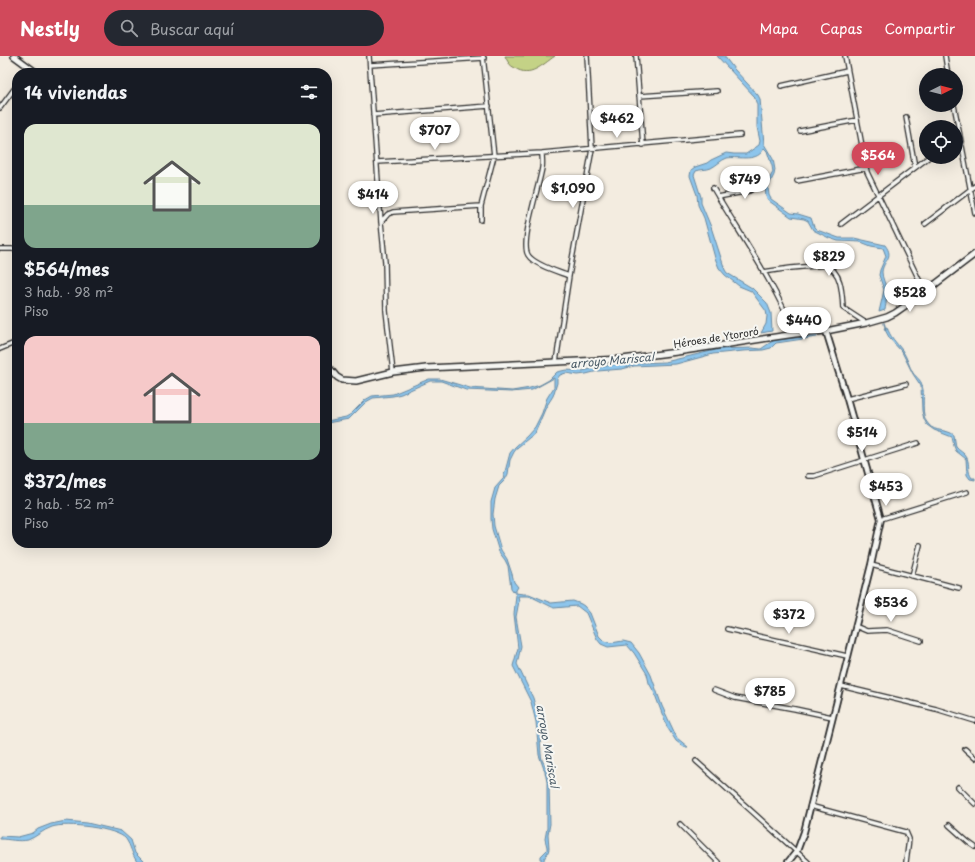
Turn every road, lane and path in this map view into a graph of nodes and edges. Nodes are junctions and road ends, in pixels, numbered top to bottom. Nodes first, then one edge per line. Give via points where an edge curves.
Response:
1 (14, 56) edge
2 (369, 56) edge
3 (587, 56) edge
4 (636, 56) edge
5 (845, 56) edge
6 (945, 56) edge
7 (484, 57) edge
8 (370, 65) junction
9 (30, 68) edge
10 (947, 68) edge
11 (847, 71) junction
12 (781, 86) dead end
13 (717, 91) dead end
14 (12, 92) edge
15 (639, 96) junction
16 (488, 106) junction
17 (0, 108) edge
18 (373, 115) junction
19 (906, 117) dead end
20 (857, 120) junction
21 (800, 131) dead end
22 (740, 135) dead end
23 (643, 145) junction
24 (592, 149) junction
25 (542, 153) junction
26 (494, 156) junction
27 (963, 158) edge
28 (377, 162) junction
29 (919, 164) edge
30 (915, 167) junction
31 (866, 168) junction
32 (756, 180) dead end
33 (797, 181) dead end
34 (975, 186) edge
35 (713, 188) dead end
36 (970, 189) junction
37 (879, 194) junction
38 (718, 197) junction
39 (481, 206) junction
40 (975, 213) edge
41 (481, 220) dead end
42 (381, 222) junction
43 (841, 224) dead end
44 (925, 224) dead end
45 (0, 249) edge
46 (12, 249) edge
47 (975, 254) edge
48 (763, 272) junction
49 (569, 276) junction
50 (925, 292) junction
51 (866, 323) junction
52 (826, 331) junction
53 (795, 334) junction
54 (12, 344) edge
55 (0, 349) edge
56 (556, 362) junction
57 (332, 370) edge
58 (393, 372) junction
59 (906, 384) dead end
60 (847, 399) junction
61 (918, 443) dead end
62 (864, 460) junction
63 (808, 476) dead end
64 (967, 492) dead end
65 (881, 519) junction
66 (920, 545) dead end
67 (871, 565) junction
68 (912, 576) junction
69 (959, 588) dead end
70 (855, 626) junction
71 (727, 629) dead end
72 (921, 640) dead end
73 (848, 656) junction
74 (841, 686) junction
75 (714, 690) dead end
76 (832, 717) junction
77 (975, 720) edge
78 (965, 749) dead end
79 (975, 758) edge
80 (696, 761) dead end
81 (958, 787) dead end
82 (975, 804) edge
83 (810, 806) junction
84 (680, 824) dead end
85 (949, 825) dead end
86 (975, 847) edge
87 (797, 851) junction
88 (718, 862) edge
89 (788, 862) edge
90 (808, 862) edge
91 (906, 862) edge

1 - 9 main road
2 - 8 street
3 - 24 street
4 - 15 street
5 - 11 street
6 - 10 street
7 - 8 street
7 - 16 street
8 - 18 street
11 - 12 street
11 - 20 street
13 - 15 street
14 - 17 street
15 - 23 street
16 - 18 street
16 - 26 street
18 - 28 street
19 - 30 street
20 - 21 street
20 - 31 street
22 - 23 street
23 - 24 street
24 - 25 street
24 - 49 street
25 - 26 street
25 - 49 street via 542,169 526,249 535,261
26 - 28 street
26 - 39 street
27 - 36 street
28 - 42 street
29 - 30 street
30 - 37 street
31 - 33 street
31 - 37 street
32 - 38 street via 749,191
34 - 36 street
35 - 38 street
36 - 40 street
36 - 44 street
37 - 43 street
37 - 50 street
38 - 48 street
39 - 41 street
39 - 42 street via 393,212
42 - 58 street via 386,311
45 - 46 street
47 - 50 main road, Héroes de Ytororó
48 - 51 street via 826,265 840,282 844,310
48 - 53 street
49 - 56 street
50 - 51 main road, Héroes de Ytororó via 896,313
51 - 52 main road, Héroes de Ytororó
52 - 53 main road, Héroes de Ytororó
52 - 60 street
53 - 56 main road, Héroes de Ytororó via 638,357
54 - 55 street
56 - 58 main road, Héroes de Ytororó
57 - 58 main road, Héroes de Ytororó via 348,382
59 - 60 street
60 - 62 street
61 - 62 street
62 - 63 street
62 - 65 street
64 - 65 street
65 - 67 street
66 - 68 street
67 - 68 street
67 - 70 street
68 - 69 street
70 - 72 street via 867,631 887,630
70 - 73 street
71 - 73 street
73 - 74 street
74 - 76 street
74 - 77 street
75 - 76 street via 735,698
76 - 83 street
78 - 79 street
80 - 87 street
81 - 82 street
83 - 87 street
83 - 91 street via 906,832 909,839
84 - 88 street
85 - 86 street
87 - 89 street
87 - 90 street

